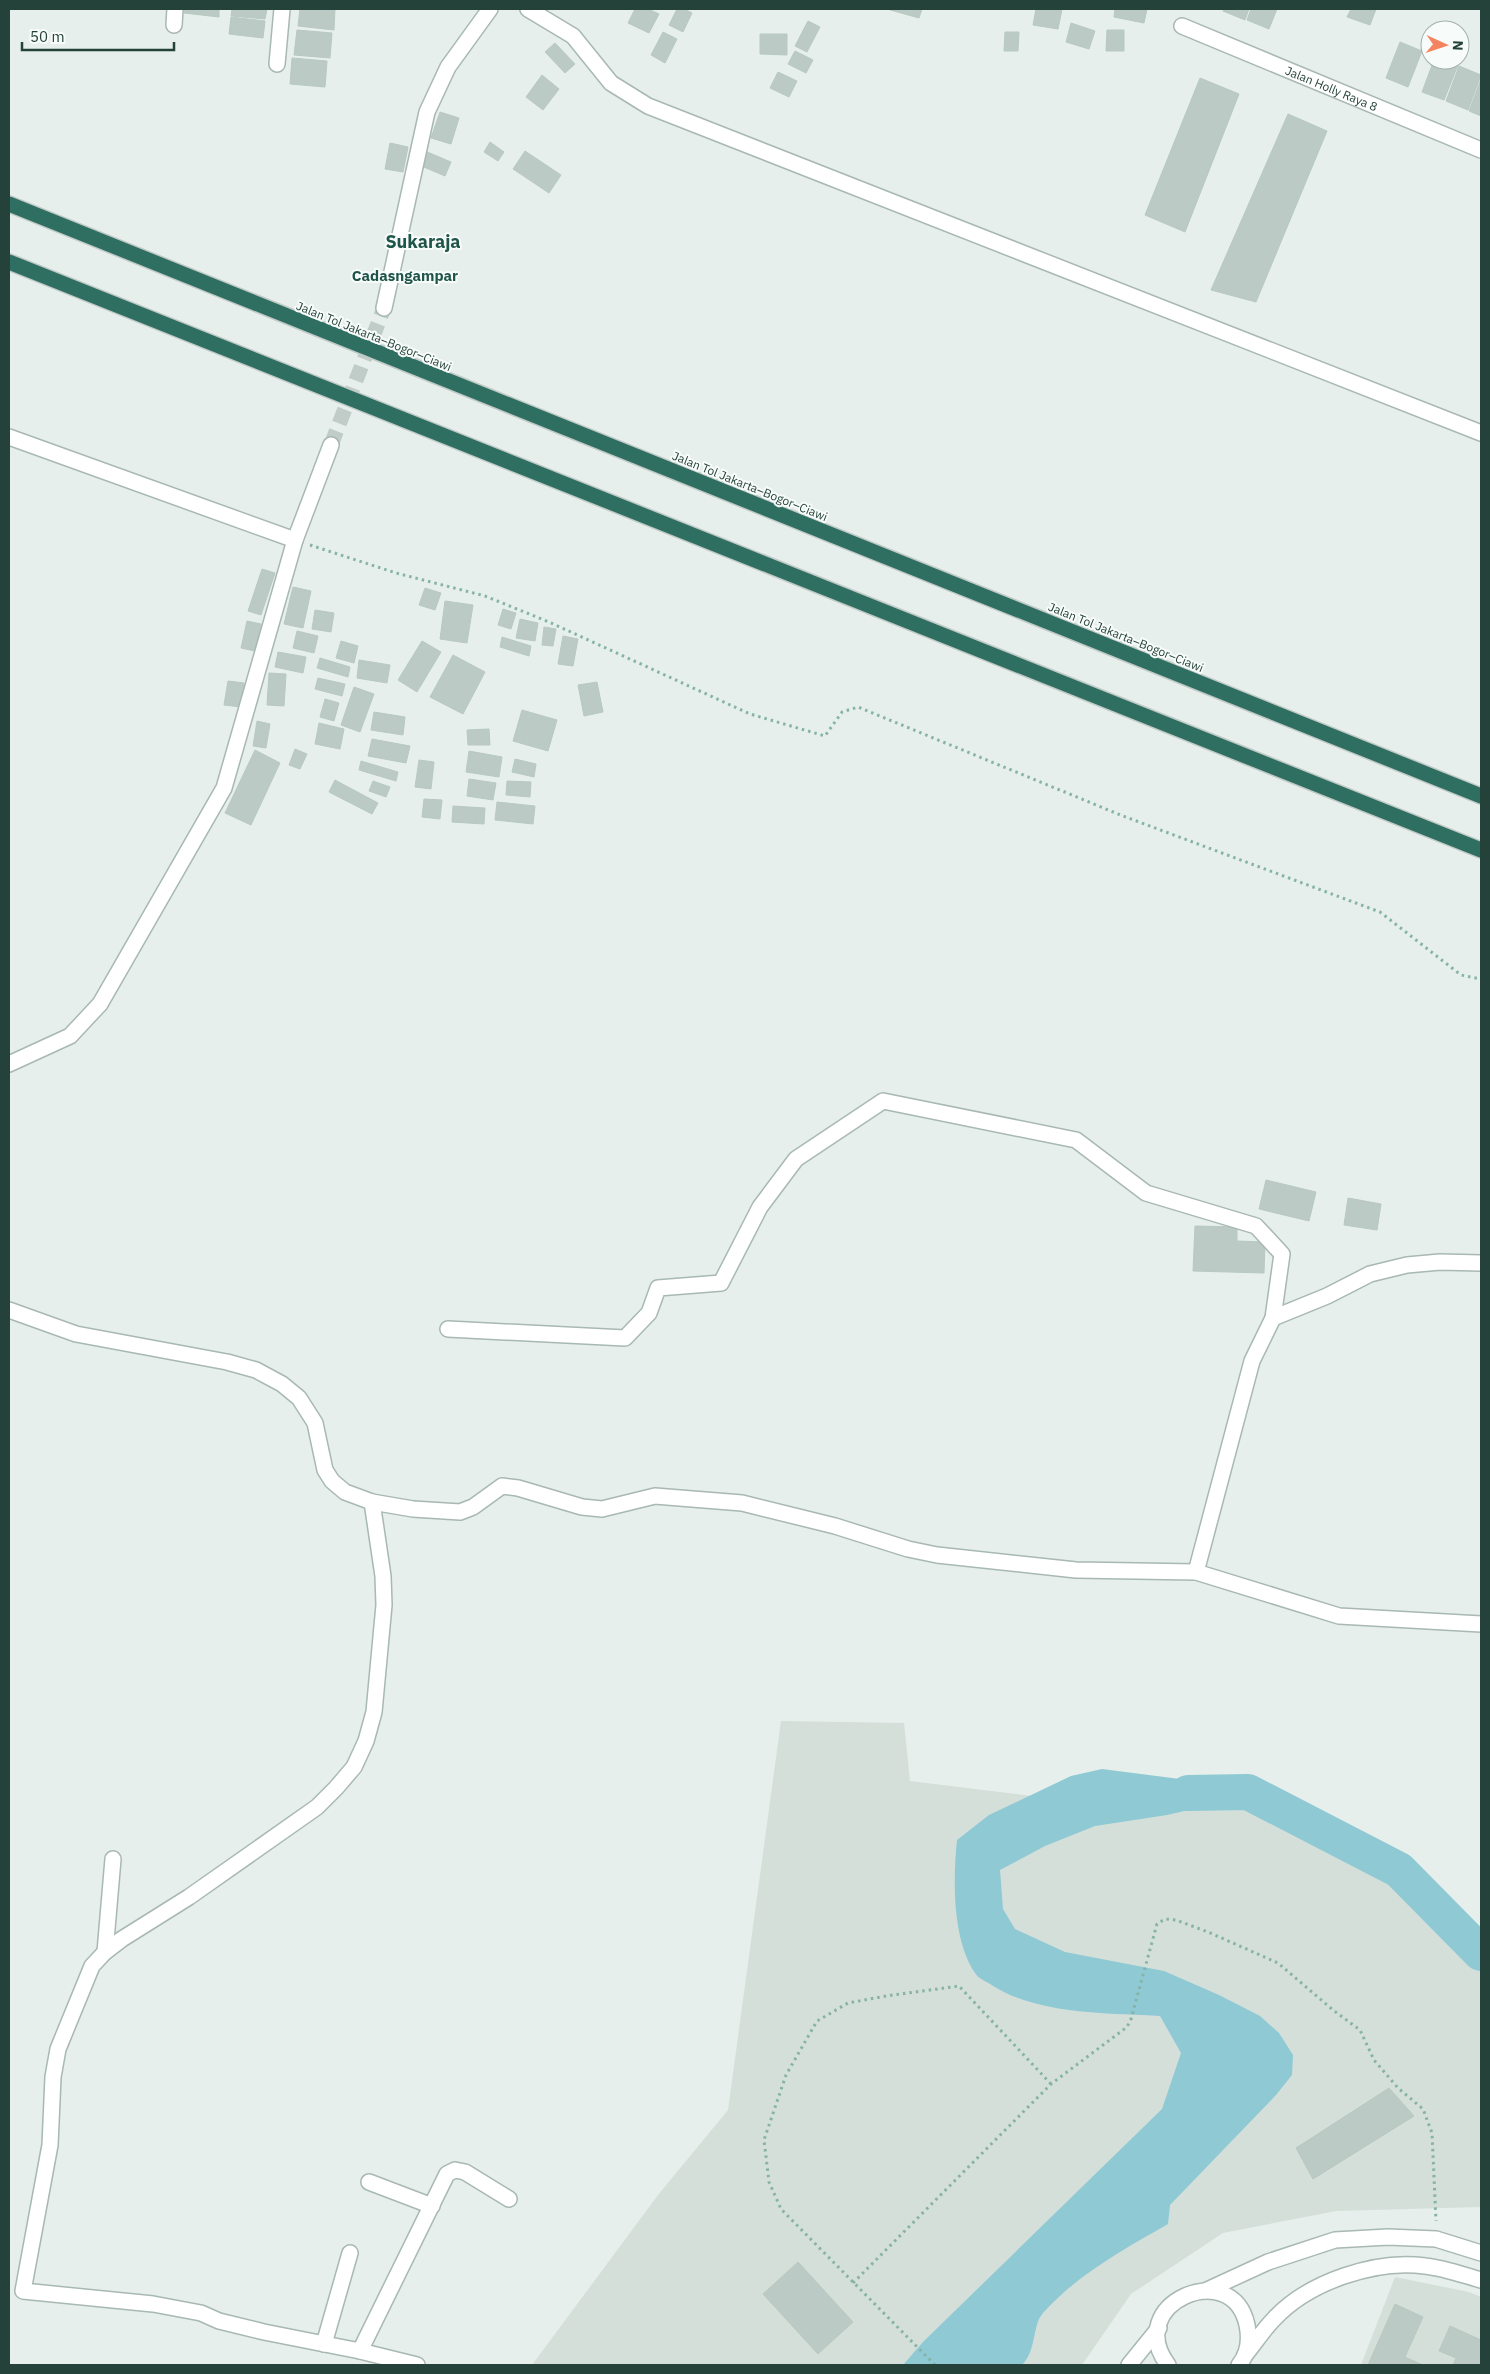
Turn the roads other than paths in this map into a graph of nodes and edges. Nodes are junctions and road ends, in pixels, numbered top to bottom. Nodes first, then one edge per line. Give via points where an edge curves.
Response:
1 (175, 9) edge
2 (282, 9) edge
3 (490, 9) edge
4 (528, 9) edge
5 (174, 25) dead end
6 (1182, 26) dead end
7 (277, 64) dead end
8 (1481, 150) edge
9 (9, 204) edge
10 (9, 262) edge
11 (384, 308) tunnel mouth
12 (1481, 433) edge
13 (9, 437) edge
14 (331, 445) tunnel mouth
15 (295, 540) junction
16 (1481, 796) edge
17 (1481, 850) edge
18 (9, 1064) edge
19 (1481, 1262) edge
20 (9, 1310) edge
21 (1273, 1318) junction
22 (448, 1329) dead end
23 (372, 1502) junction
24 (1196, 1572) junction
25 (1481, 1624) edge
26 (113, 1860) dead end
27 (105, 1952) junction
28 (369, 2182) dead end
29 (509, 2199) dead end
30 (432, 2206) junction
31 (350, 2253) dead end
32 (1481, 2253) edge
33 (1481, 2280) edge
34 (16, 2290) edge
35 (1205, 2291) junction
36 (1159, 2328) junction
37 (324, 2344) junction
38 (360, 2351) junction
39 (1242, 2360) edge
40 (417, 2365) edge
41 (1129, 2365) edge
42 (1168, 2365) edge

1 - 5 street
2 - 7 street
3 - 11 street via 448,67 427,112
4 - 12 street via 573,36 611,83 648,106
6 - 8 street, Jalan Holly Raya 8
9 - 16 highway, Jalan Tol Jakarta–Bogor–Ciawi
10 - 17 highway
13 - 15 street
14 - 15 street
15 - 18 street via 224,788 100,1004 70,1036
19 - 21 street via 1407,1265 1370,1274 1328,1296
20 - 23 street via 76,1334 227,1362 265,1375 299,1398 315,1423 325,1470 332,1482 346,1492
21 - 22 street via 1282,1254 1256,1226 1146,1193 1076,1140 883,1101 796,1158 760,1207 721,1283 658,1288 649,1313 625,1338
21 - 24 street via 1252,1361
23 - 24 street via 460,1512 473,1507 502,1486 582,1507 602,1509 655,1496 683,1497 742,1503 936,1555 1076,1570
23 - 27 street via 384,1604 374,1712 354,1767 317,1807
24 - 25 street via 1339,1616
26 - 27 street
27 - 34 street via 92,1966 58,2049 53,2077 50,2145
28 - 30 street
29 - 30 street via 465,2172 455,2170 447,2174
30 - 38 street
31 - 37 street
32 - 35 street via 1436,2238 1335,2240 1268,2262
33 - 39 street via 1425,2266 1395,2265 1336,2278 1297,2300 1274,2318
34 - 37 street via 153,2304
35 - 36 street via 1189,2293 1175,2301 1164,2313
35 - 39 street via 1226,2297 1242,2312 1249,2333
36 - 41 street
36 - 42 street via 1160,2350
37 - 38 street
38 - 40 street

